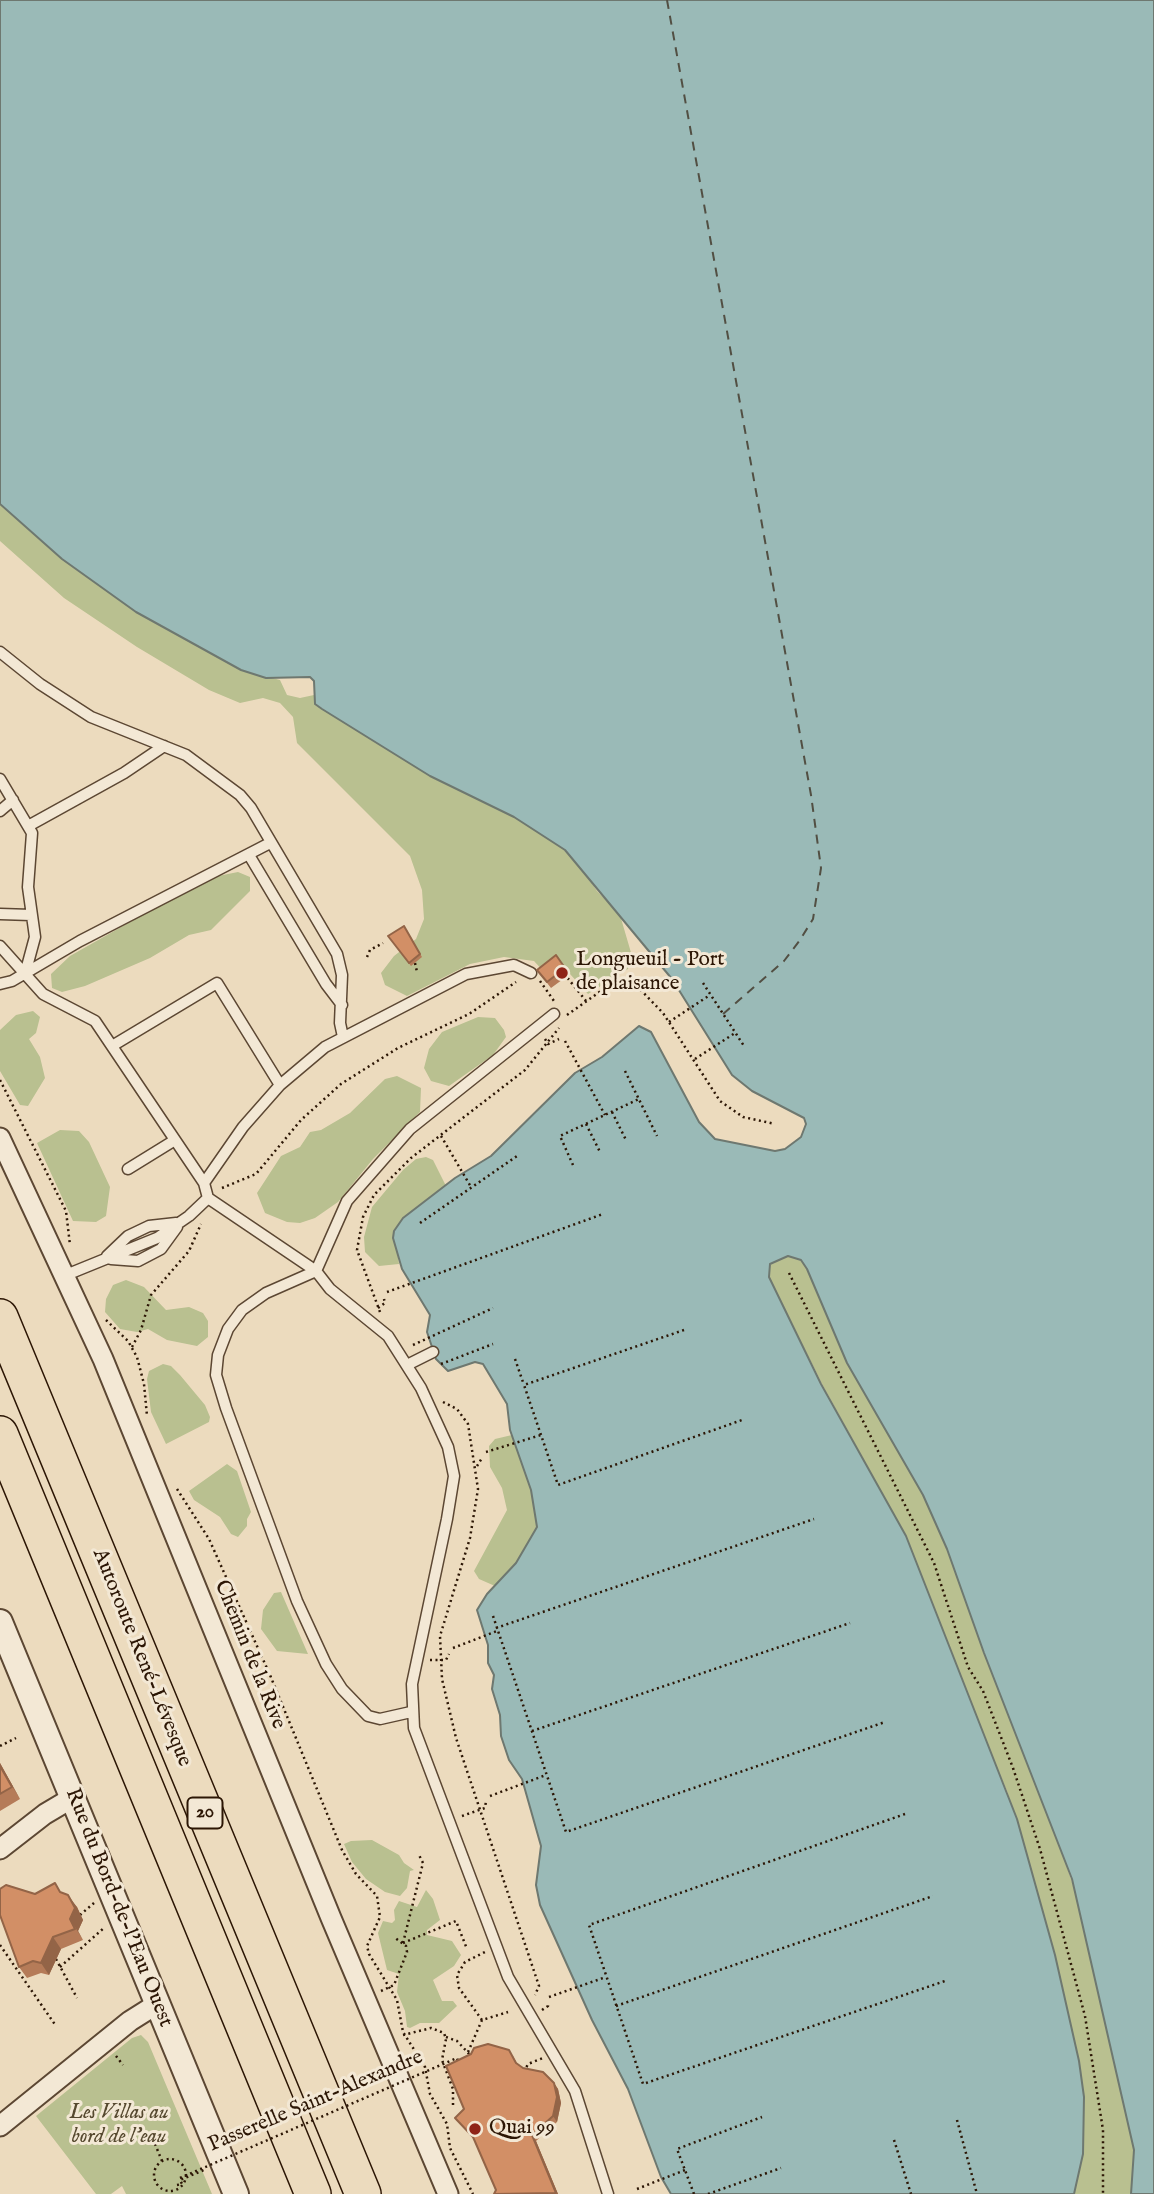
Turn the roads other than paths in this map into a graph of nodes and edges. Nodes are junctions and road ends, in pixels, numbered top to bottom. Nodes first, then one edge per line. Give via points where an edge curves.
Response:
1 (0, 652) edge
2 (164, 746) junction
3 (0, 779) edge
4 (13, 800) junction
5 (0, 811) edge
6 (30, 825) junction
7 (270, 843) junction
8 (249, 855) junction
9 (0, 914) edge
10 (31, 915) junction
11 (0, 946) edge
12 (24, 974) junction
13 (536, 974) edge
14 (0, 984) edge
15 (342, 1005) junction
16 (554, 1014) dead end
17 (342, 1037) junction
18 (113, 1046) junction
19 (280, 1085) junction
20 (0, 1138) edge
21 (175, 1140) junction
22 (128, 1169) dead end
23 (204, 1183) junction
24 (208, 1198) junction
25 (179, 1223) junction
26 (104, 1258) junction
27 (316, 1271) junction
28 (66, 1275) junction
29 (0, 1317) edge
30 (433, 1352) dead end
31 (407, 1365) junction
32 (0, 1434) edge
33 (0, 1622) edge
34 (411, 1712) junction
35 (72, 1798) junction
36 (0, 1849) edge
37 (157, 2004) junction
38 (0, 2126) edge
39 (236, 2194) edge
40 (313, 2194) edge
41 (363, 2194) edge
42 (448, 2194) edge
43 (608, 2194) edge

1 - 2 lane via 91,718
2 - 6 lane
2 - 7 lane via 186,755 240,795
3 - 4 lane
4 - 5 lane
4 - 6 lane
6 - 10 lane
7 - 8 lane
7 - 15 lane via 337,954
8 - 12 lane via 92,934
8 - 15 lane
9 - 10 lane
10 - 12 lane via 34,947
11 - 12 lane
12 - 14 lane
12 - 18 lane via 48,998 89,1015
13 - 17 lane via 514,965 466,974
15 - 17 lane
16 - 27 lane via 410,1129 347,1201
17 - 19 lane
18 - 19 lane via 217,983
18 - 21 lane
19 - 23 lane
20 - 28 street, Chemin de la Rive
21 - 22 lane
21 - 23 lane
23 - 24 lane
24 - 25 lane
24 - 27 lane
25 - 26 lane via 149,1226 128,1236
25 - 26 lane via 161,1249 138,1261
26 - 28 lane
27 - 31 lane via 336,1294 388,1336
27 - 34 lane via 265,1293 243,1310 222,1341 216,1375 297,1601 331,1673 368,1716 380,1719
28 - 42 street, Chemin de la Rive
29 - 41 highway, Autoroute René-Lévesque / 20
30 - 31 lane
31 - 34 lane via 448,1447 454,1476 412,1684
32 - 40 highway, 20
33 - 35 street, Rue du Bord-de-l'Eau Ouest
34 - 43 lane via 508,1977 575,2091
35 - 36 street
35 - 37 street, Rue du Bord-de-l'Eau Ouest
37 - 38 street
37 - 39 street, Rue du Bord-de-l'Eau Ouest

